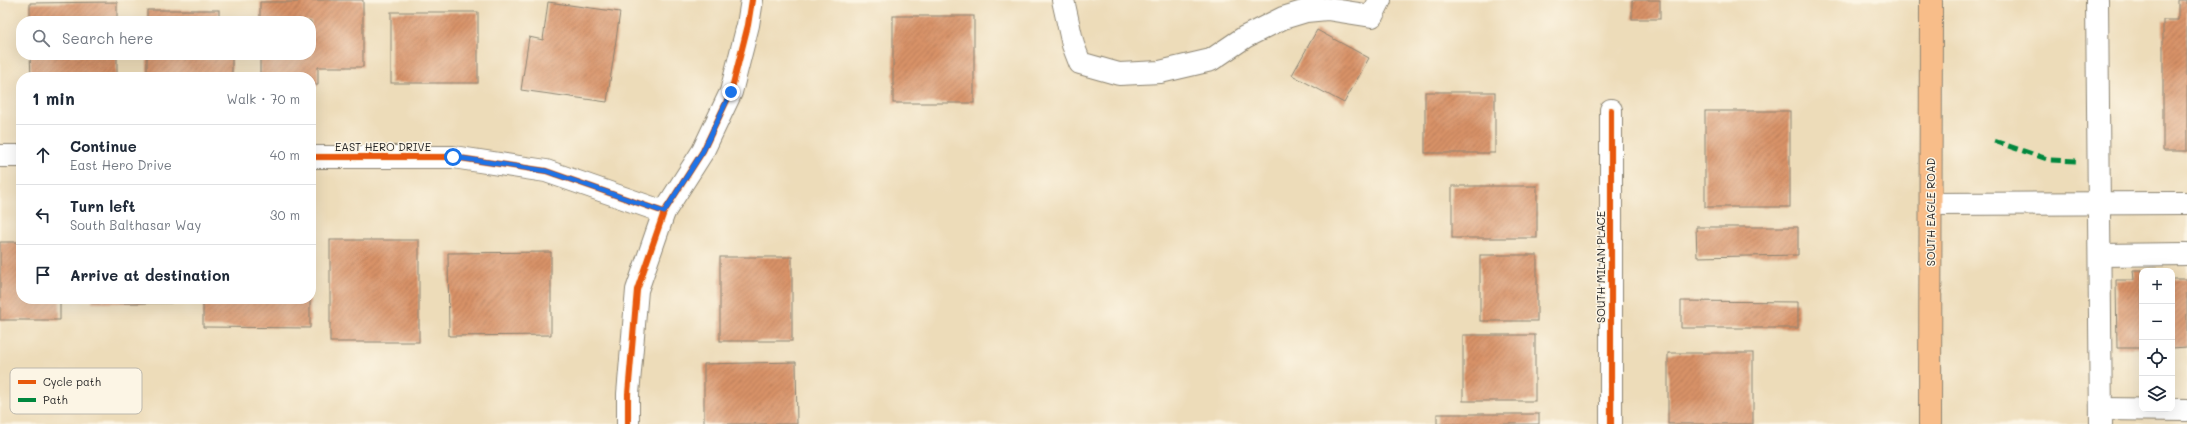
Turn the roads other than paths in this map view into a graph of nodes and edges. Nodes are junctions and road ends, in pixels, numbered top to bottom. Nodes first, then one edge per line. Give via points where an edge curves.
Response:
1 (752, 0) edge
2 (1063, 0) edge
3 (1380, 0) edge
4 (1931, 0) edge
5 (2097, 0) edge
6 (1611, 110) dead end
7 (0, 156) edge
8 (16, 156) edge
9 (316, 157) edge
10 (2187, 203) edge
11 (1931, 204) junction
12 (2099, 204) junction
13 (664, 212) junction
14 (2187, 254) edge
15 (2100, 255) junction
16 (2187, 410) edge
17 (2102, 417) edge
18 (628, 424) edge
19 (1611, 424) edge
20 (1930, 424) edge

1 - 13 street via 731,92 703,151
2 - 3 street via 1073,45 1080,63 1119,74 1160,72 1211,60 1245,37 1282,18 1306,11 1327,9 1372,16
4 - 11 main road, SOUTH EAGLE ROAD
5 - 12 street
6 - 19 street, SOUTH MILAN PLACE
7 - 8 street
9 - 13 street, EAST HERO DRIVE via 453,157 546,171
10 - 12 street
11 - 12 street
11 - 20 main road, SOUTH EAGLE ROAD
12 - 15 street
13 - 18 street via 637,290 628,394
14 - 15 street
15 - 17 street
16 - 17 street

